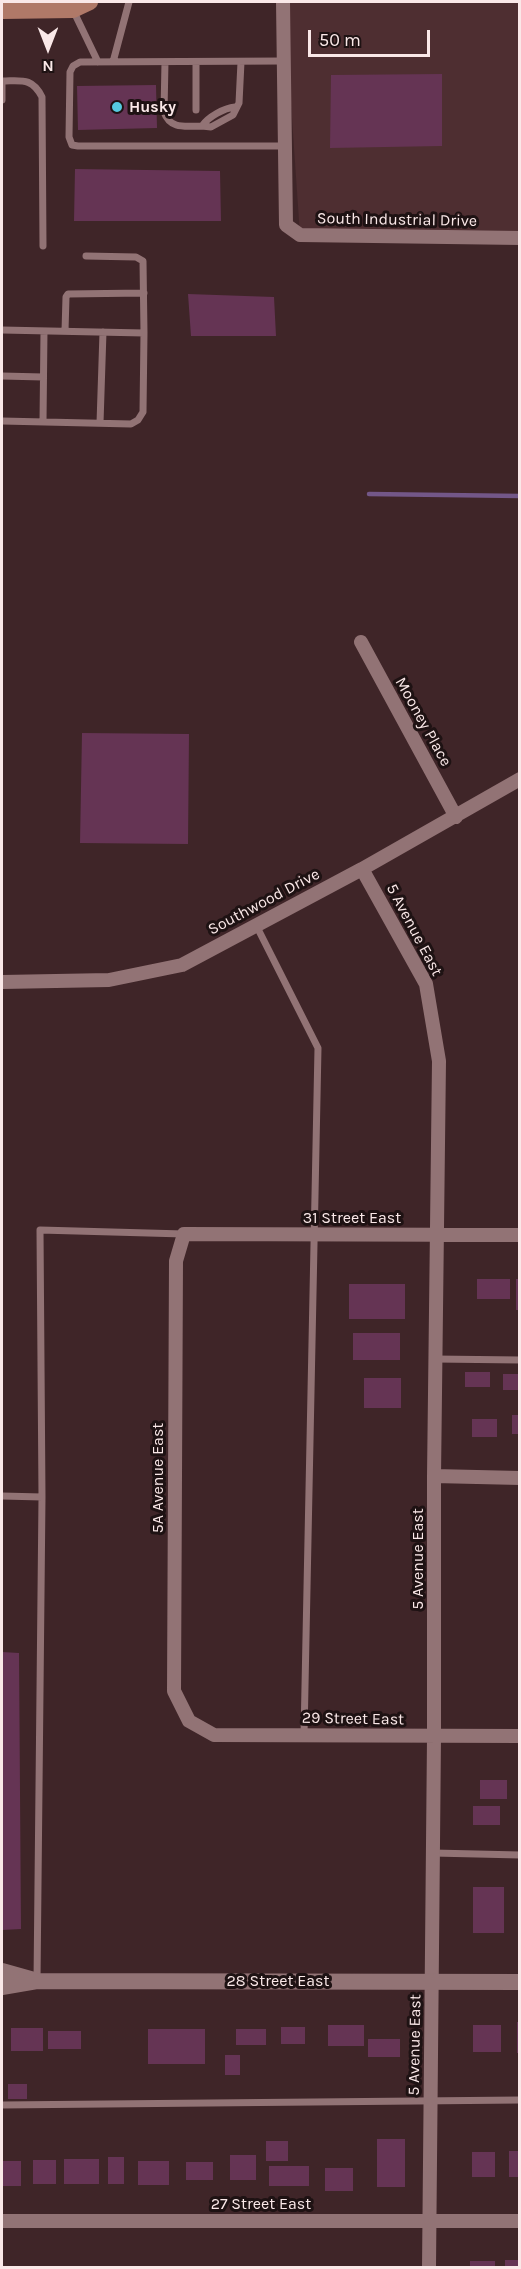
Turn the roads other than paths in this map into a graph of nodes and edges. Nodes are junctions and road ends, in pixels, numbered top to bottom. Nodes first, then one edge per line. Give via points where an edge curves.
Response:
1 (90, 2) edge
2 (129, 2) edge
3 (283, 2) edge
4 (73, 10) junction
5 (2, 11) edge
6 (284, 61) junction
7 (98, 62) junction
8 (113, 62) junction
9 (165, 62) junction
10 (196, 62) junction
11 (241, 62) junction
12 (2, 81) edge
13 (2, 100) edge
14 (196, 110) dead end
15 (285, 146) junction
16 (519, 238) edge
17 (43, 246) dead end
18 (86, 256) dead end
19 (144, 293) junction
20 (2, 330) edge
21 (44, 331) junction
22 (65, 331) junction
23 (103, 332) junction
24 (144, 333) junction
25 (2, 376) edge
26 (43, 377) junction
27 (2, 421) edge
28 (43, 422) junction
29 (100, 423) junction
30 (361, 642) dead end
31 (519, 779) edge
32 (456, 817) junction
33 (362, 868) junction
34 (256, 925) junction
35 (2, 982) edge
36 (184, 1234) junction
37 (313, 1234) junction
38 (519, 1235) edge
39 (436, 1236) junction
40 (435, 1359) junction
41 (519, 1360) edge
42 (434, 1476) junction
43 (519, 1478) edge
44 (2, 1496) edge
45 (42, 1497) junction
46 (189, 1721) joint
47 (304, 1735) junction
48 (519, 1736) edge
49 (434, 1737) junction
50 (433, 1853) junction
51 (519, 1855) edge
52 (2, 1971) edge
53 (37, 1981) junction
54 (432, 1981) junction
55 (519, 1982) edge
56 (2, 1987) edge
57 (431, 2100) junction
58 (519, 2100) edge
59 (2, 2104) edge
60 (2, 2221) edge
61 (429, 2221) junction
62 (519, 2221) edge
63 (429, 2268) edge

1 - 4 main road
2 - 8 lane
3 - 6 street, South Industrial Drive
4 - 5 main road
4 - 7 lane
6 - 11 lane
6 - 15 street, South Industrial Drive
7 - 8 lane
7 - 15 lane via 80,62 70,72 72,145
8 - 9 lane
9 - 10 lane
9 - 11 lane via 166,118 176,126 211,127 233,115 239,103
10 - 11 lane
10 - 14 lane
12 - 13 lane
12 - 17 lane via 33,84 42,97
15 - 16 street, South Industrial Drive via 286,225 300,235
18 - 19 lane via 136,257 143,261
19 - 22 lane via 68,294
19 - 24 lane
20 - 21 lane
21 - 22 lane
21 - 26 lane
22 - 23 lane
23 - 24 lane
23 - 29 lane
24 - 29 lane via 143,412 131,424
25 - 26 lane
26 - 28 lane
27 - 28 lane
28 - 29 lane
30 - 32 street, Mooney Place
31 - 32 street, Southwood Drive
32 - 33 street, Southwood Drive
33 - 34 street, Southwood Drive
33 - 39 street, 5 Avenue East via 426,984 439,1061
34 - 35 street, Southwood Drive via 182,965 109,980
34 - 37 lane via 318,1048
36 - 37 street, 31 Street East
36 - 45 lane via 40,1230
36 - 46 street, 5A Avenue East via 176,1261 174,1690
37 - 39 street, 31 Street East
37 - 47 lane
38 - 39 street, 31 Street East
39 - 40 street, 5 Avenue East
40 - 41 lane
40 - 42 street, 5 Avenue East
42 - 43 street
42 - 49 street, 5 Avenue East
44 - 45 lane
45 - 53 lane
46 - 47 street, 29 Street East via 214,1735
47 - 49 street, 29 Street East
48 - 49 street, 29 Street East
49 - 50 street, 5 Avenue East
50 - 51 lane
50 - 54 street, 5 Avenue East
52 - 53 street, 28 Street East
53 - 54 street, 28 Street East
53 - 56 street, 28 Street East
54 - 55 street, 28 Street East
54 - 57 street, 5 Avenue East
57 - 58 lane
57 - 59 lane
57 - 61 street, 5 Avenue East
60 - 61 street, 27 Street East
61 - 62 street, 27 Street East
61 - 63 street, 5 Avenue East

